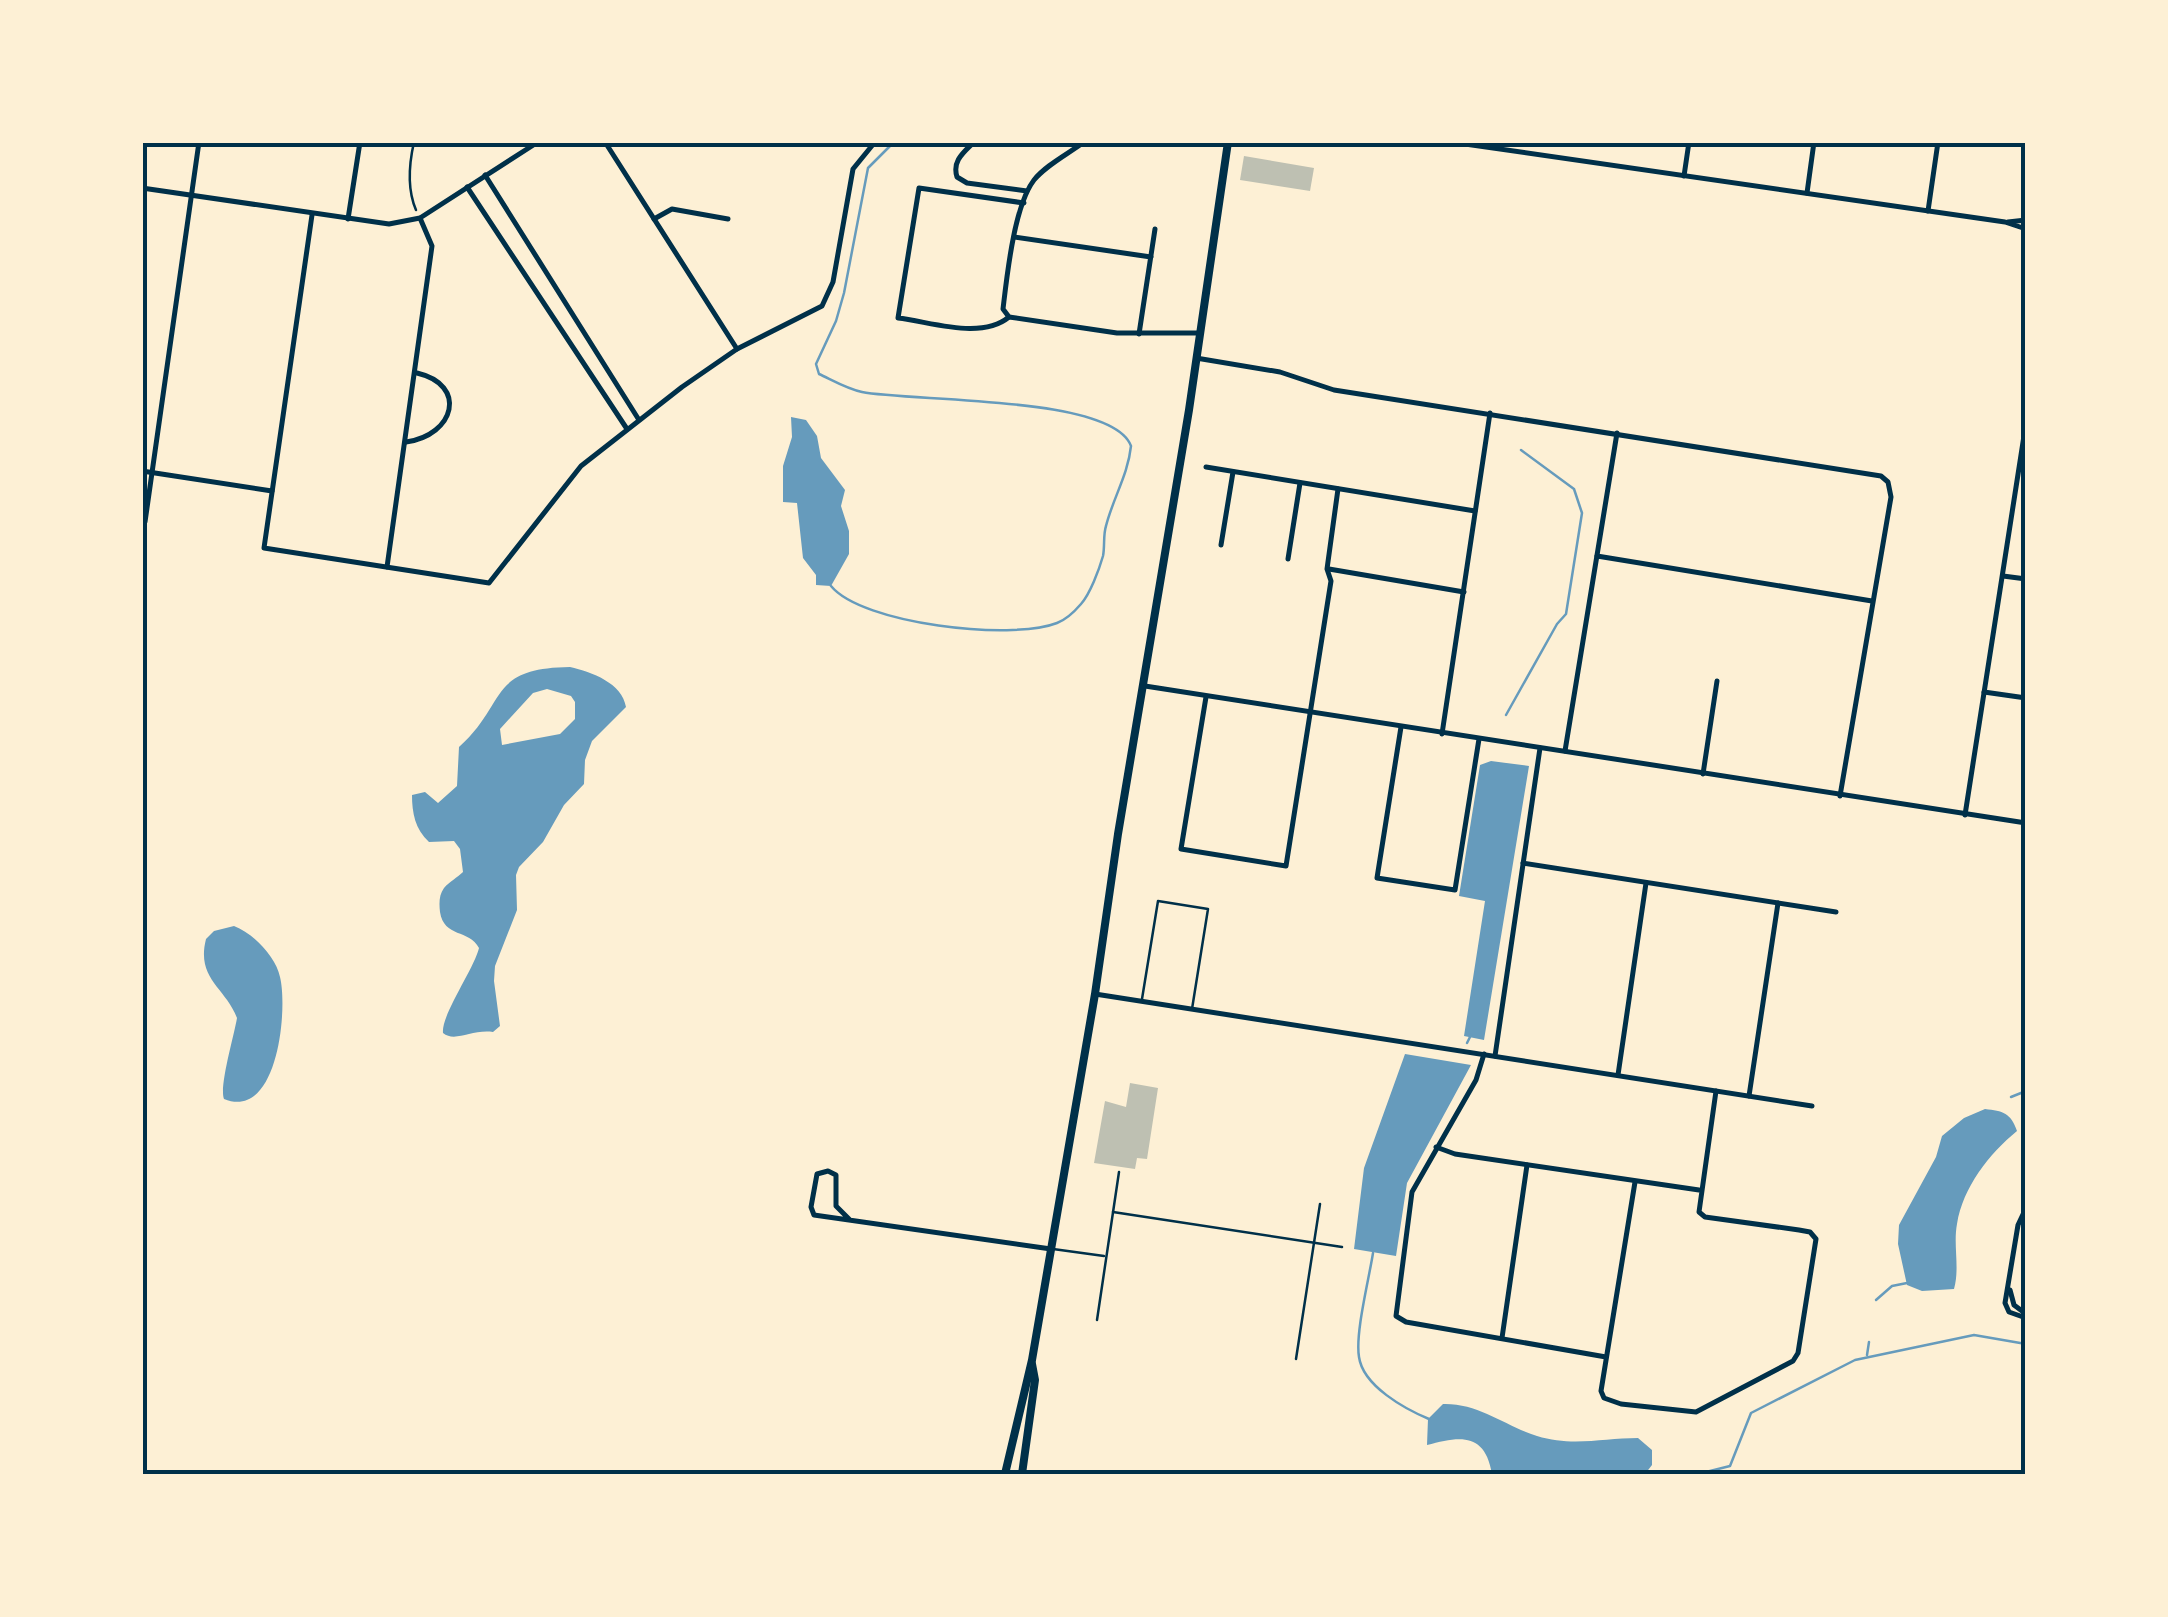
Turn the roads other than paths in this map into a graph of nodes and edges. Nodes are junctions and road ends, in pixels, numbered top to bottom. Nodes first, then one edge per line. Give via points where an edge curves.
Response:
1 (199, 142) edge
2 (360, 142) edge
3 (538, 142) edge
4 (605, 142) edge
5 (875, 142) edge
6 (974, 142) edge
7 (1084, 142) edge
8 (1231, 142) edge
9 (1451, 142) edge
10 (1689, 142) edge
11 (1814, 142) edge
12 (1938, 142) edge
13 (485, 175) junction
14 (1684, 176) junction
15 (467, 187) junction
16 (142, 188) edge
17 (1027, 192) junction
18 (1806, 193) junction
19 (191, 196) junction
20 (1024, 203) junction
21 (1928, 211) junction
22 (312, 215) junction
23 (420, 218) junction
24 (728, 218) dead end
25 (348, 219) junction
26 (654, 219) junction
27 (2026, 220) edge
28 (2004, 222) junction
29 (1156, 229) dead end
30 (2026, 229) edge
31 (1014, 236) junction
32 (1151, 257) junction
33 (1010, 317) junction
34 (1200, 333) junction
35 (1139, 334) junction
36 (737, 349) junction
37 (1196, 358) junction
38 (416, 373) junction
39 (1490, 413) junction
40 (639, 420) junction
41 (2026, 424) edge
42 (627, 430) junction
43 (1617, 434) junction
44 (406, 442) junction
45 (2023, 463) edge
46 (1206, 468) dead end
47 (142, 471) edge
48 (152, 472) junction
49 (1233, 472) junction
50 (1300, 483) junction
51 (1338, 489) junction
52 (272, 490) junction
53 (1476, 511) junction
54 (144, 522) edge
55 (1221, 545) dead end
56 (1597, 556) junction
57 (1288, 559) dead end
58 (387, 567) junction
59 (1327, 569) junction
60 (2003, 576) junction
61 (2026, 579) edge
62 (1464, 592) junction
63 (1872, 601) junction
64 (1718, 681) dead end
65 (1145, 686) junction
66 (1984, 692) junction
67 (1206, 698) junction
68 (2026, 698) edge
69 (1311, 714) junction
70 (1401, 727) junction
71 (1442, 734) junction
72 (1478, 739) junction
73 (1540, 748) junction
74 (1565, 752) junction
75 (1703, 774) junction
76 (1840, 796) junction
77 (1965, 815) junction
78 (2026, 823) edge
79 (1523, 863) junction
80 (1646, 883) junction
81 (1778, 903) junction
82 (1836, 912) dead end
83 (1095, 994) junction
84 (1142, 1000) junction
85 (1192, 1009) junction
86 (1484, 1054) junction
87 (1495, 1056) junction
88 (1618, 1075) junction
89 (1716, 1090) junction
90 (1749, 1096) junction
91 (1812, 1106) dead end
92 (1436, 1146) junction
93 (1527, 1165) junction
94 (1119, 1172) dead end
95 (1634, 1182) junction
96 (1700, 1190) junction
97 (1320, 1204) dead end
98 (836, 1206) junction
99 (2026, 1208) edge
100 (1114, 1212) junction
101 (827, 1217) junction
102 (850, 1220) junction
103 (1314, 1243) junction
104 (1342, 1247) dead end
105 (1051, 1249) junction
106 (1106, 1256) junction
107 (2026, 1316) edge
108 (1097, 1320) dead end
109 (1502, 1338) junction
110 (1606, 1357) junction
111 (1032, 1360) junction
112 (1296, 1360) dead end
113 (1004, 1474) edge
114 (1022, 1474) edge

1 - 19 street
2 - 25 street
3 - 13 street
4 - 26 street
5 - 36 street via 853,169 833,282 822,306
6 - 17 street via 958,158 957,177
7 - 17 street via 1036,177
8 - 34 main road
9 - 14 street
10 - 14 street
11 - 18 street
12 - 21 street
13 - 15 street
13 - 40 street
14 - 18 street
15 - 23 street
15 - 42 street
16 - 19 street
17 - 20 street
18 - 21 street
19 - 22 street
19 - 48 street
20 - 31 street
20 - 33 street via 918,188 898,318 984,330
21 - 28 street
22 - 25 street
22 - 52 street
23 - 25 street via 389,224
23 - 38 street via 432,246
24 - 26 street via 672,209
26 - 36 street
27 - 28 street
28 - 30 street
29 - 32 street
31 - 32 street
31 - 33 street via 1004,310
32 - 35 street
33 - 35 street
34 - 35 street
34 - 37 main road
36 - 40 street
37 - 39 street via 1280,372 1334,390
37 - 65 main road
38 - 44 street
38 - 44 street via 436,380 450,406 435,433
39 - 43 street
39 - 53 street
40 - 42 street
41 - 45 street
42 - 58 street via 580,466 489,583
43 - 56 street
43 - 63 street via 1881,476 1890,497
44 - 58 street
45 - 60 street
46 - 49 street
47 - 48 street
48 - 52 street
48 - 54 street
49 - 50 street
49 - 55 street
50 - 51 street
50 - 57 street
51 - 53 street
51 - 59 street
52 - 58 street via 264,548
53 - 62 street
56 - 63 street
56 - 74 street
59 - 62 street
59 - 69 street via 1331,580
60 - 61 street
60 - 66 street
62 - 71 street
63 - 76 street
64 - 75 street
65 - 67 street
65 - 83 main road
66 - 68 street
66 - 77 street
67 - 69 street
67 - 69 street via 1182,849 1286,866
69 - 70 street
70 - 71 street
70 - 72 street via 1377,878 1455,890
71 - 72 street
72 - 73 street
73 - 74 street
73 - 79 street
74 - 75 street
75 - 76 street
76 - 77 street
77 - 78 street
79 - 80 street
79 - 87 street
80 - 81 street
80 - 88 street
81 - 82 street
81 - 90 street
83 - 84 street
83 - 105 main road
84 - 85 street
84 - 85 lane via 1158,900 1208,909
85 - 86 street
86 - 87 street
86 - 92 street
87 - 88 street
88 - 89 street
89 - 90 street
89 - 96 street
90 - 91 street
92 - 93 street
92 - 109 street via 1412,1192 1396,1316
93 - 95 street
93 - 109 street
94 - 100 lane
95 - 96 street
95 - 110 street
96 - 110 street via 1699,1212 1705,1216 1816,1238 1798,1353 1696,1412 1606,1400
97 - 103 lane
98 - 101 lane
98 - 101 street via 836,1175 817,1174 812,1212
98 - 102 street
99 - 107 street via 2009,1287
100 - 103 lane
100 - 106 lane
101 - 102 street
102 - 105 street
103 - 104 lane
103 - 112 lane
105 - 106 lane
105 - 111 main road
106 - 108 lane
109 - 110 street
111 - 113 main road
111 - 114 main road

